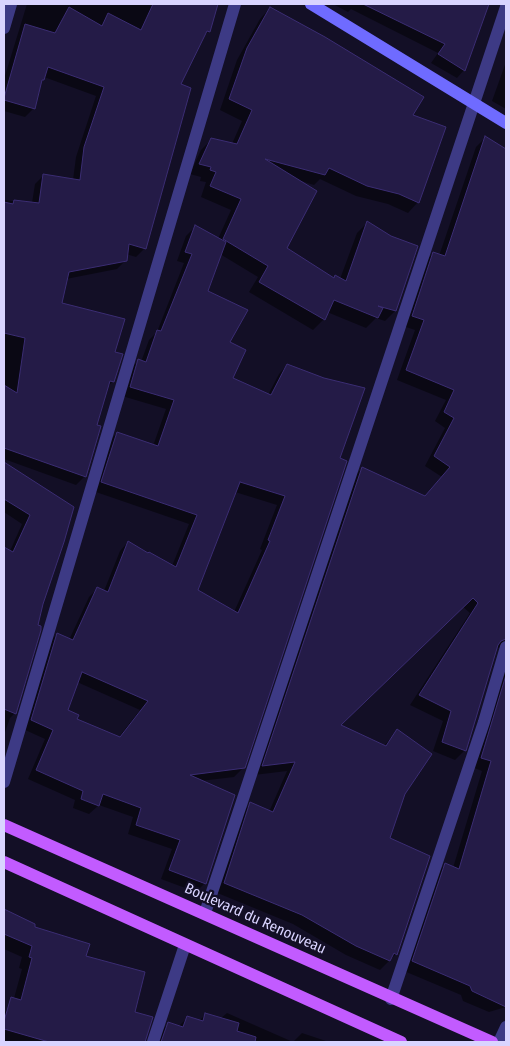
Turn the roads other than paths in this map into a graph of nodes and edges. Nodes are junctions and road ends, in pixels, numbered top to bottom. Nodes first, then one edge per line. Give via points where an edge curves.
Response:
1 (11, 4) edge
2 (235, 4) edge
3 (311, 4) edge
4 (506, 7) edge
5 (4, 28) edge
6 (473, 102) junction
7 (506, 123) edge
8 (506, 647) edge
9 (4, 782) edge
10 (4, 825) edge
11 (4, 862) edge
12 (205, 914) junction
13 (185, 945) junction
14 (390, 999) junction
15 (506, 1027) edge
16 (393, 1041) edge
17 (153, 1042) edge
18 (492, 1042) edge
19 (499, 1042) edge

1 - 5 street
2 - 9 street
3 - 6 main road
4 - 6 street
6 - 7 main road
6 - 12 street
8 - 14 street via 481,732
10 - 12 main road, Boulevard du Renouveau
11 - 13 main road
12 - 14 main road, Boulevard du Renouveau
13 - 16 main road
13 - 17 street
14 - 18 main road, Boulevard du Renouveau
15 - 19 street

